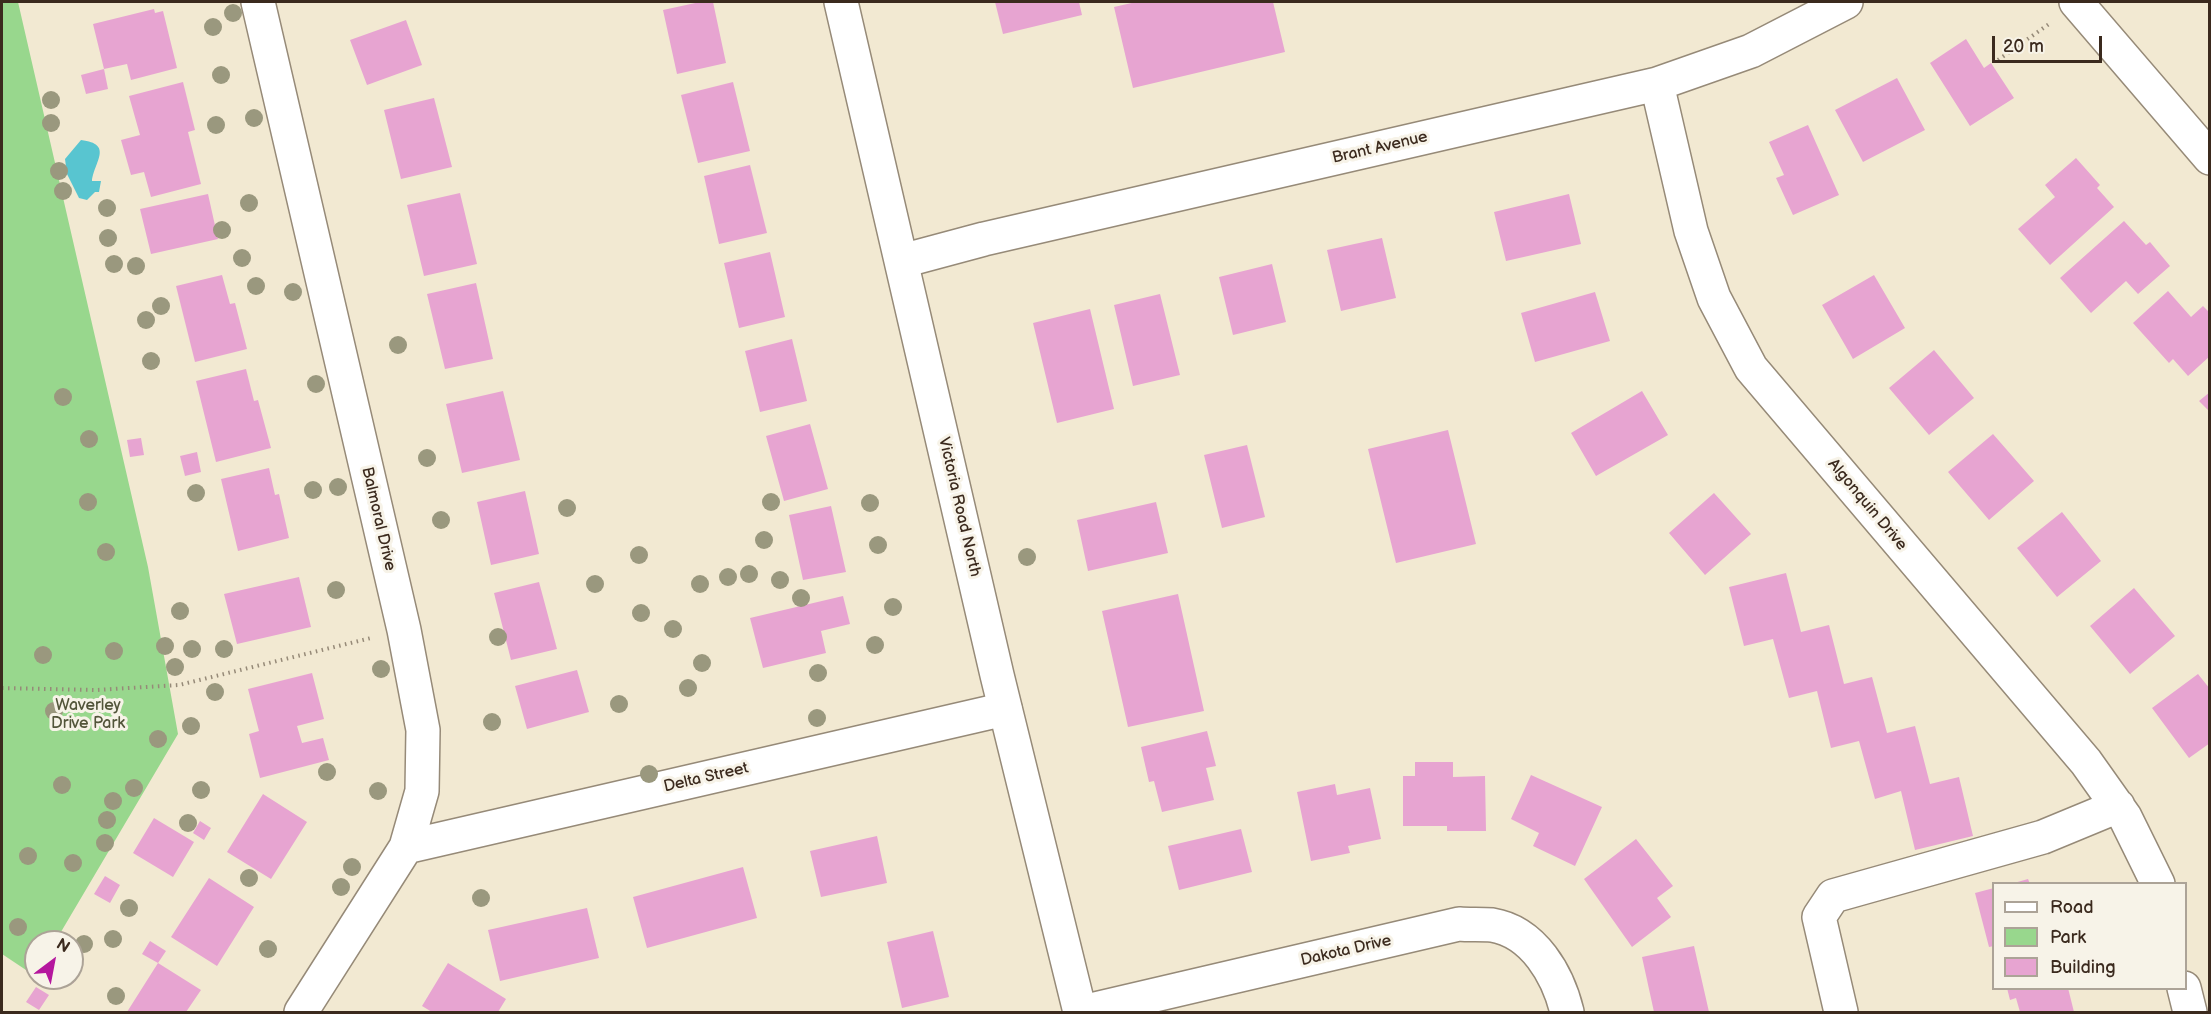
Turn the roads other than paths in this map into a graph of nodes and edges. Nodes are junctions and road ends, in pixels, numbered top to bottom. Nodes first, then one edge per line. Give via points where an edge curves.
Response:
1 (258, 2) edge
2 (841, 2) edge
3 (1846, 2) edge
4 (2077, 3) edge
5 (1657, 84) junction
6 (2210, 158) edge
7 (902, 261) junction
8 (1005, 709) junction
9 (2118, 806) junction
10 (406, 847) junction
11 (2157, 882) edge
12 (2184, 990) edge
13 (302, 1012) edge
14 (1081, 1012) edge
15 (1567, 1012) edge
16 (1841, 1012) edge
17 (2190, 1012) edge

1 - 10 street, Balmoral Drive via 404,630 423,730 422,791
2 - 7 street, Victoria Road North
3 - 5 street, Brant Avenue via 1751,51
4 - 6 street
5 - 7 street, Brant Avenue via 984,238
5 - 9 street, Algonquin Drive via 1691,231 1714,298 1751,368 2086,762
7 - 8 street, Victoria Road North
8 - 10 street, Delta Street
8 - 14 street, Victoria Road North
9 - 11 street, Algonquin Drive
9 - 16 street via 2043,837 1833,896 1819,917
10 - 13 street, Balmoral Drive
12 - 17 street
14 - 15 street, Dakota Drive via 1459,924 1493,925 1524,939 1551,965

